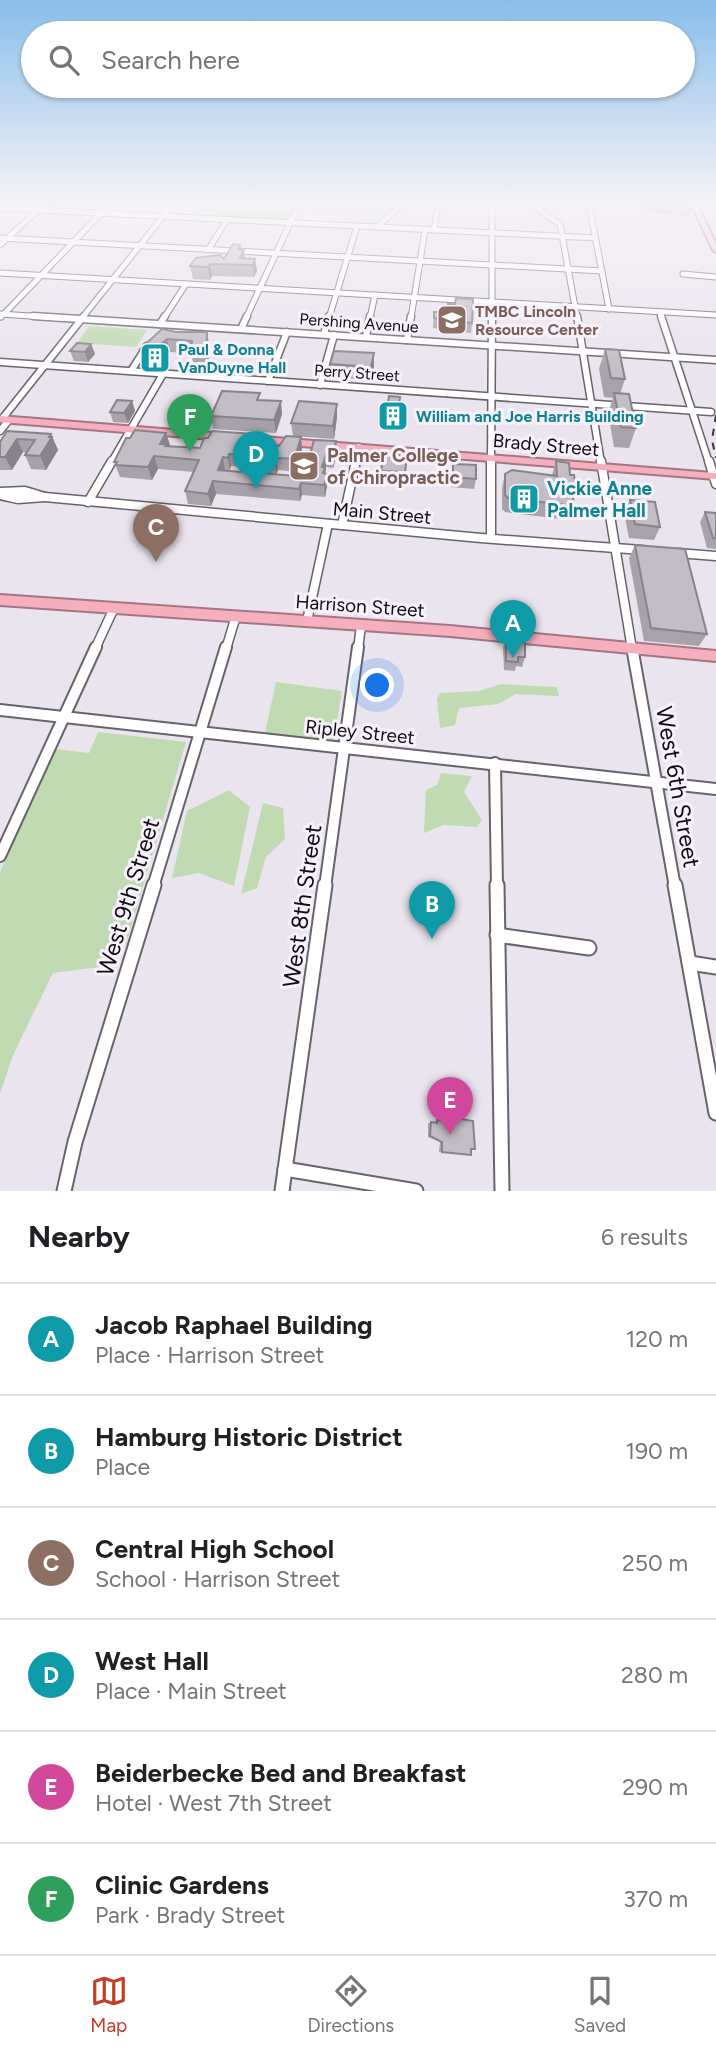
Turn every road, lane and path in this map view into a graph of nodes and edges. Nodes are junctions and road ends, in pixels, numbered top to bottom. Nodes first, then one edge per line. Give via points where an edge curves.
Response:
1 (55, 260) edge
2 (128, 260) edge
3 (273, 260) edge
4 (346, 260) edge
5 (393, 260) edge
6 (493, 260) edge
7 (567, 260) edge
8 (600, 260) edge
9 (419, 261) junction
10 (493, 265) junction
11 (569, 270) junction
12 (602, 271) junction
13 (0, 274) edge
14 (683, 274) dead end
15 (40, 276) junction
16 (716, 277) edge
17 (111, 280) junction
18 (186, 284) junction
19 (260, 289) junction
20 (336, 293) junction
21 (375, 295) junction
22 (414, 298) junction
23 (493, 302) junction
24 (576, 307) junction
25 (609, 309) junction
26 (660, 312) junction
27 (1, 315) edge
28 (716, 315) edge
29 (80, 319) junction
30 (160, 324) junction
31 (241, 329) junction
32 (287, 332) junction
33 (324, 334) junction
34 (334, 335) junction
35 (366, 337) junction
36 (407, 340) junction
37 (149, 342) edge
38 (493, 345) junction
39 (583, 352) junction
40 (674, 358) junction
41 (716, 360) edge
42 (0, 362) edge
43 (45, 365) junction
44 (131, 371) junction
45 (163, 374) junction
46 (268, 381) junction
47 (320, 385) junction
48 (492, 397) junction
49 (592, 404) junction
50 (692, 411) junction
51 (711, 412) dead end
52 (4, 419) edge
53 (131, 429) junction
54 (0, 431) edge
55 (359, 447) junction
56 (492, 458) junction
57 (602, 467) junction
58 (715, 480) edge
59 (0, 493) edge
60 (88, 502) junction
61 (328, 524) junction
62 (342, 525) junction
63 (491, 538) junction
64 (615, 547) junction
65 (653, 551) edge
66 (666, 552) edge
67 (716, 556) edge
68 (0, 600) edge
69 (114, 608) junction
70 (236, 616) junction
71 (307, 621) junction
72 (361, 626) junction
73 (631, 647) junction
74 (716, 656) edge
75 (0, 710) edge
76 (63, 717) junction
77 (201, 733) junction
78 (346, 748) junction
79 (495, 763) junction
80 (655, 781) junction
81 (716, 789) edge
82 (0, 856) edge
83 (497, 935) junction
84 (589, 948) dead end
85 (690, 963) junction
86 (716, 967) edge
87 (716, 1113) edge
88 (285, 1169) junction
89 (64, 1191) edge
90 (282, 1191) edge
91 (416, 1191) edge
92 (502, 1191) edge

1 - 15 street
2 - 17 street
3 - 19 street
4 - 20 street
5 - 9 street
6 - 10 street
7 - 11 street, West 6th Street
8 - 12 street
9 - 10 street
9 - 22 street
10 - 11 street
10 - 23 street
11 - 12 street
11 - 24 street, West 6th Street
12 - 25 street
13 - 15 street
14 - 16 street
15 - 17 street
15 - 27 street
17 - 18 street
17 - 29 street
18 - 19 street
18 - 30 street
19 - 20 street
19 - 31 street
20 - 21 street
20 - 33 street
21 - 22 street
21 - 35 street
22 - 23 street
22 - 36 street
23 - 24 street
23 - 38 street
24 - 25 street
24 - 39 street, West 6th Street
25 - 26 street
26 - 28 street
26 - 40 street
27 - 29 street, Pershing Avenue
29 - 30 street, Pershing Avenue
29 - 43 street
30 - 31 street, Pershing Avenue
31 - 32 street, Pershing Avenue
32 - 33 street, Pershing Avenue
32 - 46 street
33 - 34 street, Pershing Avenue
34 - 35 street, Pershing Avenue
34 - 47 street
35 - 36 street, Pershing Avenue
36 - 38 street, Pershing Avenue
37 - 44 street
38 - 39 street, Pershing Avenue
38 - 48 street
39 - 40 street, Pershing Avenue
39 - 49 street, West 6th Street
40 - 41 street, Pershing Avenue
40 - 50 street
42 - 43 street, Perry Street
43 - 44 street, Perry Street
43 - 52 street
44 - 45 street, Perry Street
45 - 46 street, Perry Street
45 - 53 street
46 - 47 street, Perry Street
47 - 48 street, Perry Street
48 - 49 street, Perry Street
48 - 56 street
49 - 50 street, Perry Street
49 - 57 street, West 6th Street
50 - 51 street, Perry Street
50 - 58 street
52 - 53 highway, Brady Street
52 - 54 street
53 - 55 highway, Brady Street
53 - 60 street
55 - 56 highway, Brady Street
55 - 62 street
56 - 57 highway, Brady Street
56 - 63 street
57 - 58 highway, Brady Street
57 - 64 street, West 6th Street
59 - 60 street, Main Street via 18,499
60 - 61 street, Main Street
61 - 62 street, Main Street
61 - 71 street
62 - 63 street, Main Street
63 - 64 street, Main Street
64 - 65 street, Main Street
64 - 73 street, West 6th Street
66 - 67 street
68 - 69 highway, Harrison Street
69 - 70 highway, Harrison Street
69 - 76 street
70 - 71 highway, Harrison Street
70 - 77 street, West 9th Street
71 - 72 highway, Harrison Street
72 - 73 highway, Harrison Street
72 - 78 street, West 8th Street
73 - 74 highway, Harrison Street
73 - 80 street, West 6th Street
75 - 76 street, Ripley Street
76 - 77 street, Ripley Street
76 - 82 street
77 - 78 street, Ripley Street
77 - 89 street, West 9th Street via 75,1142
78 - 79 street, Ripley Street
78 - 88 street, West 8th Street
79 - 80 street, Ripley Street
79 - 83 street
80 - 81 street, Ripley Street
80 - 85 street, West 6th Street
83 - 84 street
83 - 92 street
85 - 86 street
85 - 87 street, West 6th Street
88 - 90 street, West 8th Street
88 - 91 street

